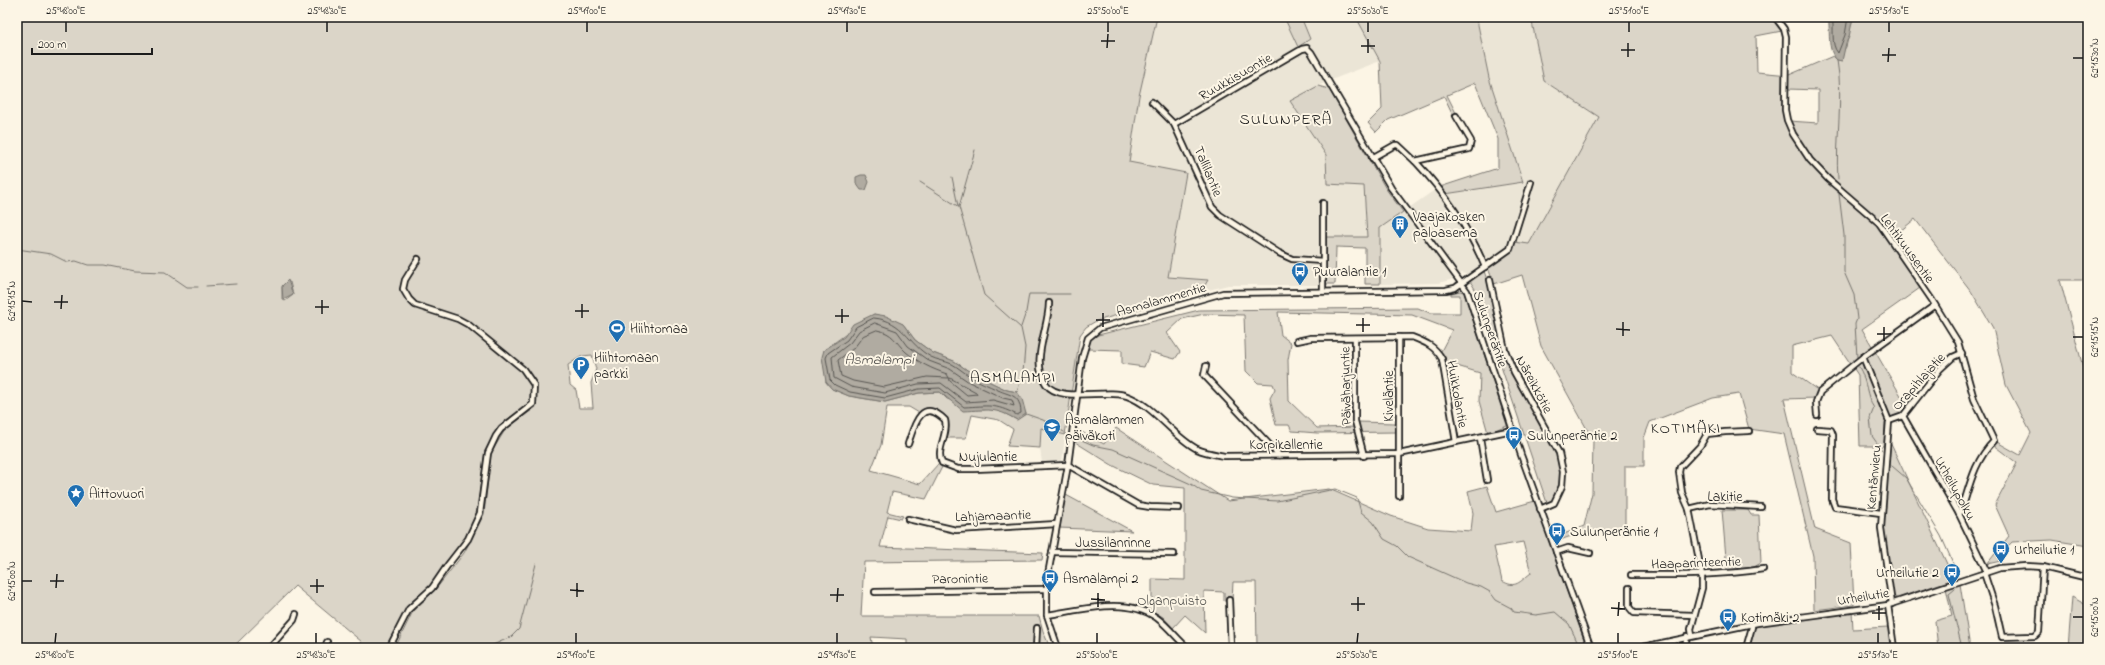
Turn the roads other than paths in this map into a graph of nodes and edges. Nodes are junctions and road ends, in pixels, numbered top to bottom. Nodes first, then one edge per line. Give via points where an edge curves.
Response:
1 (1776, 17) edge
2 (1307, 48) joint
3 (1152, 102) dead end
4 (1456, 116) dead end
5 (1174, 124) junction
6 (1372, 158) junction
7 (1415, 161) junction
8 (1531, 182) dead end
9 (1323, 203) dead end
10 (418, 259) dead end
11 (1323, 261) junction
12 (1485, 267) junction
13 (1490, 280) dead end
14 (1462, 283) junction
15 (1323, 291) junction
16 (1049, 304) dead end
17 (1935, 305) junction
18 (1399, 337) junction
19 (1355, 338) junction
20 (1297, 341) dead end
21 (1962, 353) junction
22 (1863, 357) junction
23 (1206, 366) dead end
24 (1049, 376) dead end
25 (1043, 378) junction
26 (1077, 394) junction
27 (1817, 415) dead end
28 (1903, 416) junction
29 (1889, 421) junction
30 (1817, 429) dead end
31 (1512, 430) junction
32 (1749, 432) dead end
33 (1480, 438) junction
34 (1456, 442) junction
35 (908, 444) dead end
36 (1399, 454) junction
37 (1279, 455) junction
38 (1364, 456) junction
39 (1068, 465) junction
40 (1487, 480) dead end
41 (1399, 496) dead end
42 (1179, 508) dead end
43 (1540, 508) junction
44 (1761, 508) dead end
45 (1689, 509) junction
46 (1881, 513) junction
47 (1959, 514) junction
48 (908, 519) dead end
49 (1057, 524) junction
50 (1052, 552) junction
51 (1556, 552) junction
52 (1590, 553) dead end
53 (1174, 554) dead end
54 (2043, 567) junction
55 (1762, 569) dead end
56 (1986, 572) junction
57 (1631, 574) dead end
58 (1702, 576) junction
59 (2088, 578) edge
60 (1629, 588) dead end
61 (1046, 589) junction
62 (875, 592) dead end
63 (1229, 600) dead end
64 (1890, 604) junction
65 (296, 614) dead end
66 (1047, 615) junction
67 (1694, 615) junction
68 (1751, 624) junction
69 (1037, 628) dead end
70 (1690, 636) junction
71 (327, 642) dead end
72 (269, 648) edge
73 (325, 648) edge
74 (389, 648) edge
75 (1036, 648) edge
76 (1058, 648) edge
77 (1188, 648) edge
78 (1231, 648) edge
79 (1591, 648) edge
80 (1638, 648) edge
81 (1685, 648) edge
82 (1746, 648) edge
83 (1894, 648) edge

1 - 17 street, Lehtikuusentie via 1786,37 1785,110 1793,134 1810,160 1828,179 1879,222
2 - 5 street, Ruukkisuontie
2 - 6 street, Sulunperäntie
3 - 5 street, Tallilantie
4 - 7 street via 1471,141 1469,149
5 - 11 street, Tallilantie via 1212,207 1279,253 1292,259
6 - 7 street via 1398,145
6 - 14 street, Sulunperäntie via 1391,188
7 - 12 street via 1453,209 1475,243
8 - 12 street, Asmalammentie via 1510,249
9 - 11 street
10 - 74 street via 405,280 403,289 409,299 415,305 470,325 523,369 534,385 534,404 501,429 496,436 488,453 480,513 468,540 432,588 409,609
11 - 15 street
12 - 14 street, Asmalammentie
13 - 43 street, Näreikkötie via 1506,350 1514,372 1559,453 1562,486 1554,503
14 - 15 street, Asmalammentie via 1446,290
14 - 31 street, Sulunperäntie via 1472,304
15 - 26 street, Asmalammentie via 1223,293 1100,328 1091,334 1086,344
16 - 25 street via 1040,359
17 - 21 street, Lehtikuusentie
17 - 22 street
18 - 19 street, Huikkolantie
18 - 34 street, Huikkolantie via 1412,337 1427,342 1438,351 1442,359
18 - 36 street, Kiveläntie
19 - 20 street, Huikkolantie via 1311,338
19 - 38 street, Päiväharjuntie via 1355,421
21 - 28 street, Orapihlajatie via 1953,357 1940,369 1909,405
21 - 47 street, Lehtikuusentie via 1974,398 1994,441 1970,477
22 - 27 street via 1820,392 1816,402
22 - 29 street, Kentänvieru
23 - 37 street via 1204,375
24 - 25 street
25 - 26 street, Korpikallentie via 1050,389
26 - 37 street, Korpikallentie via 1110,393 1125,395 1139,401 1196,449 1209,454
26 - 39 street, Asmalammentie
28 - 29 street, Orapihlajatie
28 - 47 street, Urheilupolku
29 - 46 street, Kentänvieru
30 - 46 street via 1831,430 1833,434 1832,499 1835,507
31 - 33 street, Korpikallentie
31 - 43 street, Sulunperäntie
32 - 45 street via 1706,434 1700,446 1680,467 1682,494
33 - 34 street, Korpikallentie
33 - 40 street
34 - 36 street, Korpikallentie
35 - 39 street, Nujulantie via 917,417 929,412 938,414 945,420 946,431 940,454 942,463 946,466 974,469
36 - 38 street, Korpikallentie
36 - 41 street, Kiveläntie
37 - 38 street, Korpikallentie
39 - 42 street via 1138,505
39 - 49 street, Asmalammentie
43 - 51 street, Sulunperäntie
44 - 45 street, Lakitie via 1710,504
45 - 58 street
46 - 64 street, Kentänvieru via 1882,545
47 - 56 street, Urheilupolku
48 - 49 street, Lahjamaantie via 956,530
49 - 50 street, Asmalammentie
50 - 53 street, Jussilanrinne
50 - 61 street, Asmalammentie
51 - 52 street via 1568,548
51 - 79 street, Sulunperäntie
54 - 56 street, Urheilutie via 2012,566
54 - 56 street, Urheilupolku via 2039,632 2035,636 2002,637
54 - 59 street, Urheilutie via 2065,570
55 - 58 street, Haaparinteentie
56 - 64 street, Urheilutie
57 - 58 street, Haaparinteentie
58 - 67 street via 1702,588
60 - 67 street via 1629,607 1634,613
61 - 62 street, Paronintie
61 - 66 street, Asmalammentie
63 - 78 street
64 - 68 street, Urheilutie
64 - 83 street, Kentänvieru
65 - 72 street via 294,620
66 - 76 street, Asmalammentie
66 - 77 street via 1099,607 1132,607 1157,618
67 - 70 street
68 - 70 street, Urheilutie
68 - 82 street
69 - 75 street
70 - 80 street, Urheilutie
70 - 81 street
71 - 73 street

